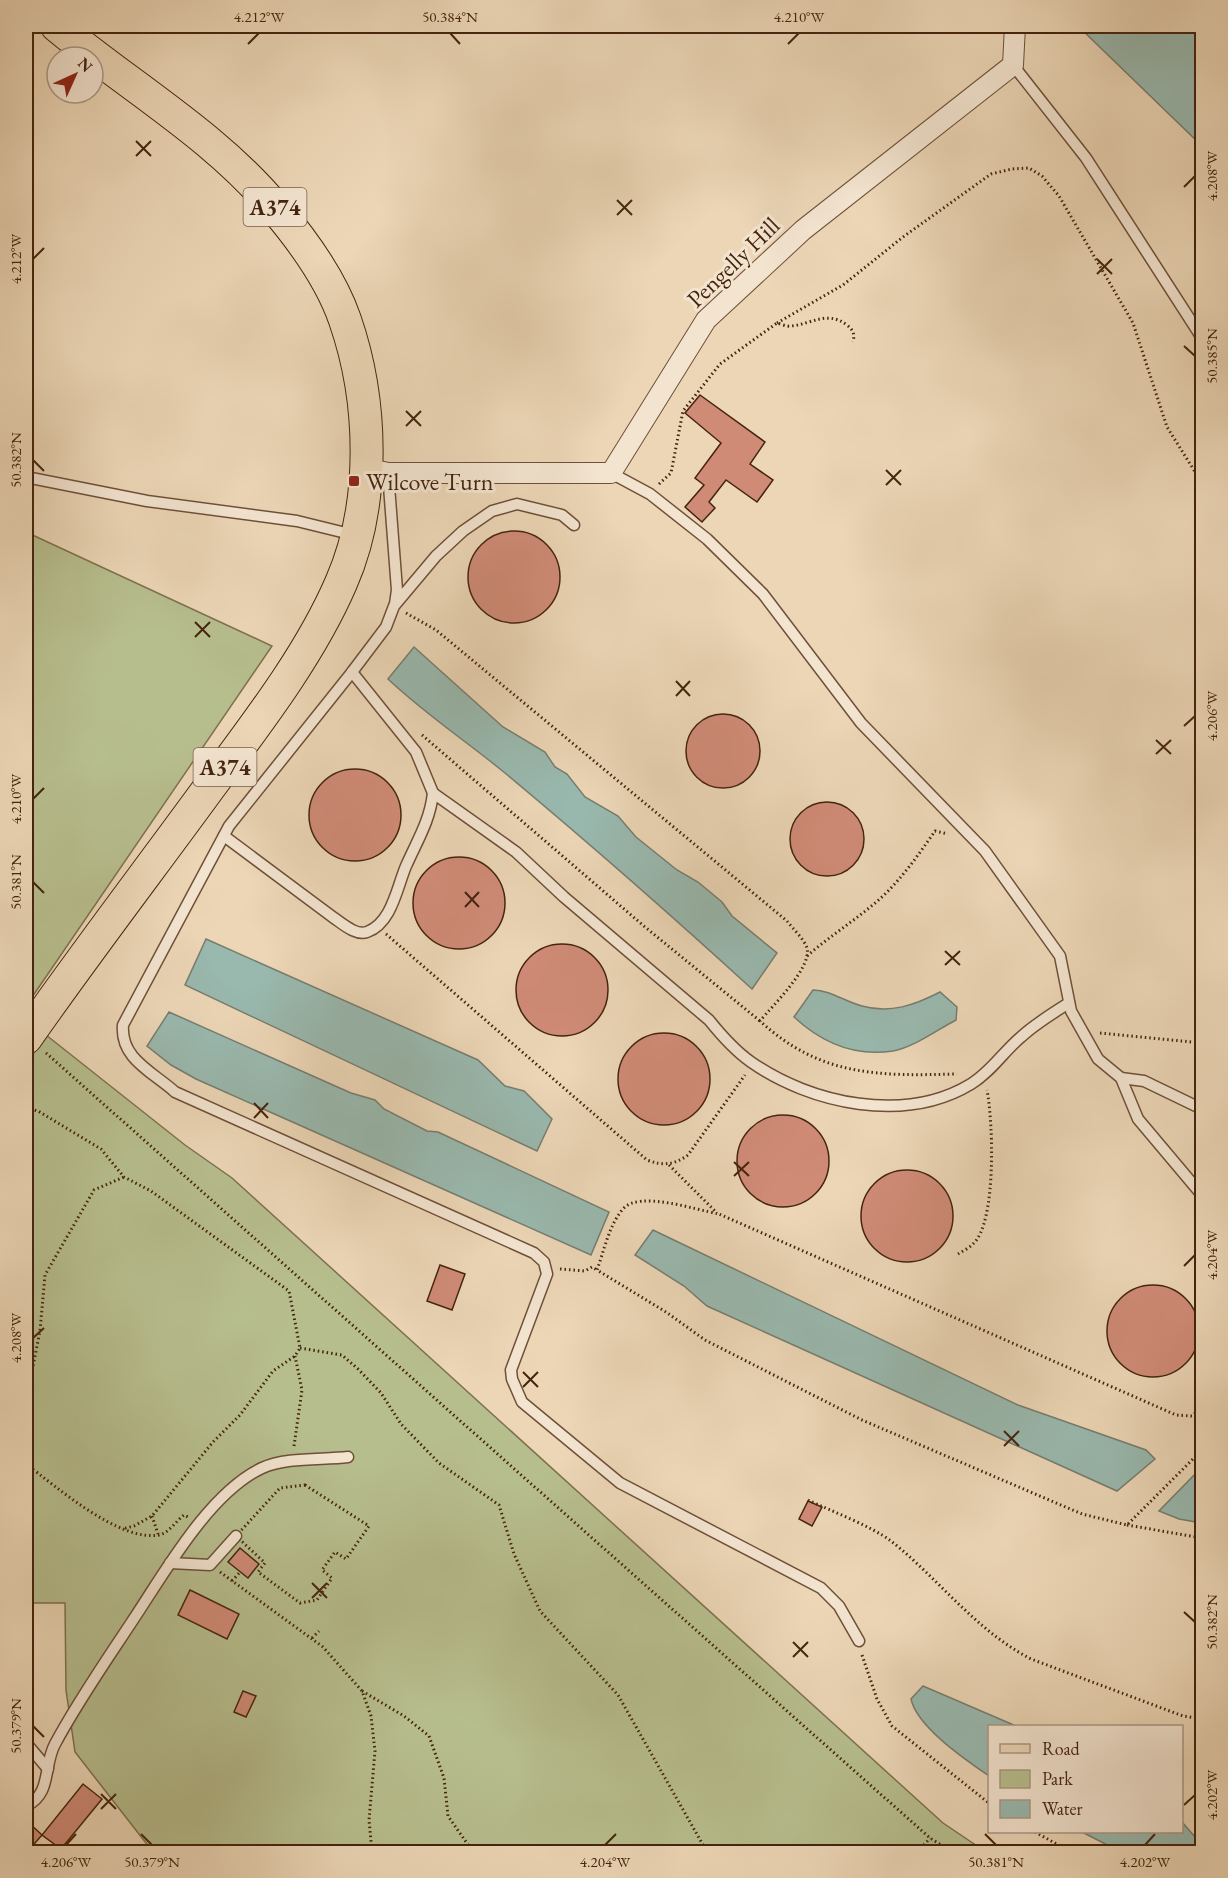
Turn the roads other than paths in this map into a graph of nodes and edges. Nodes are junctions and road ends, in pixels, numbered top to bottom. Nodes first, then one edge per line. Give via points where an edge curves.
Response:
1 (57, 26) edge
2 (1015, 26) edge
3 (1013, 65) junction
4 (1203, 338) edge
5 (377, 470) junction
6 (611, 473) junction
7 (26, 477) edge
8 (574, 525) dead end
9 (357, 536) junction
10 (394, 606) junction
11 (352, 672) junction
12 (433, 793) junction
13 (224, 836) junction
14 (1069, 1003) junction
15 (26, 1037) edge
16 (1121, 1078) junction
17 (1203, 1109) edge
18 (1203, 1195) edge
19 (348, 1457) dead end
20 (236, 1536) road end
21 (170, 1563) junction
22 (859, 1641) road end
23 (26, 1743) edge
24 (48, 1769) junction
25 (26, 1806) edge

1 - 5 main road, A374 via 197,134 246,177 302,242 325,277 345,319
2 - 3 street
3 - 4 lane via 1086,158
3 - 6 street, Pengelly Hill via 802,230 706,320
5 - 6 street
5 - 9 main road, A374
5 - 10 lane via 397,590
6 - 14 lane via 650,494 707,539 763,594 861,723 985,851 1060,956
7 - 9 lane via 147,501 297,521
8 - 10 lane via 562,514 541,508 517,504 492,511 462,531 436,556
9 - 15 main road, A374 via 341,583 259,720
10 - 11 lane via 386,627
11 - 12 lane via 416,752
11 - 13 lane
12 - 13 lane via 426,827 392,906 376,927 367,932 353,930
12 - 14 lane via 516,852 709,1020 752,1063 792,1085 868,1105 935,1100 971,1085 1020,1037
13 - 22 lane via 123,1025 128,1051 175,1092 534,1253 547,1274 511,1370 522,1402 620,1483 821,1588 838,1606
14 - 16 lane via 1098,1059
16 - 17 lane via 1144,1081
16 - 18 lane via 1138,1119
19 - 21 lane via 264,1467 237,1482
20 - 21 lane via 210,1564
21 - 24 lane via 53,1746
23 - 24 lane
24 - 25 lane via 45,1787 37,1801

